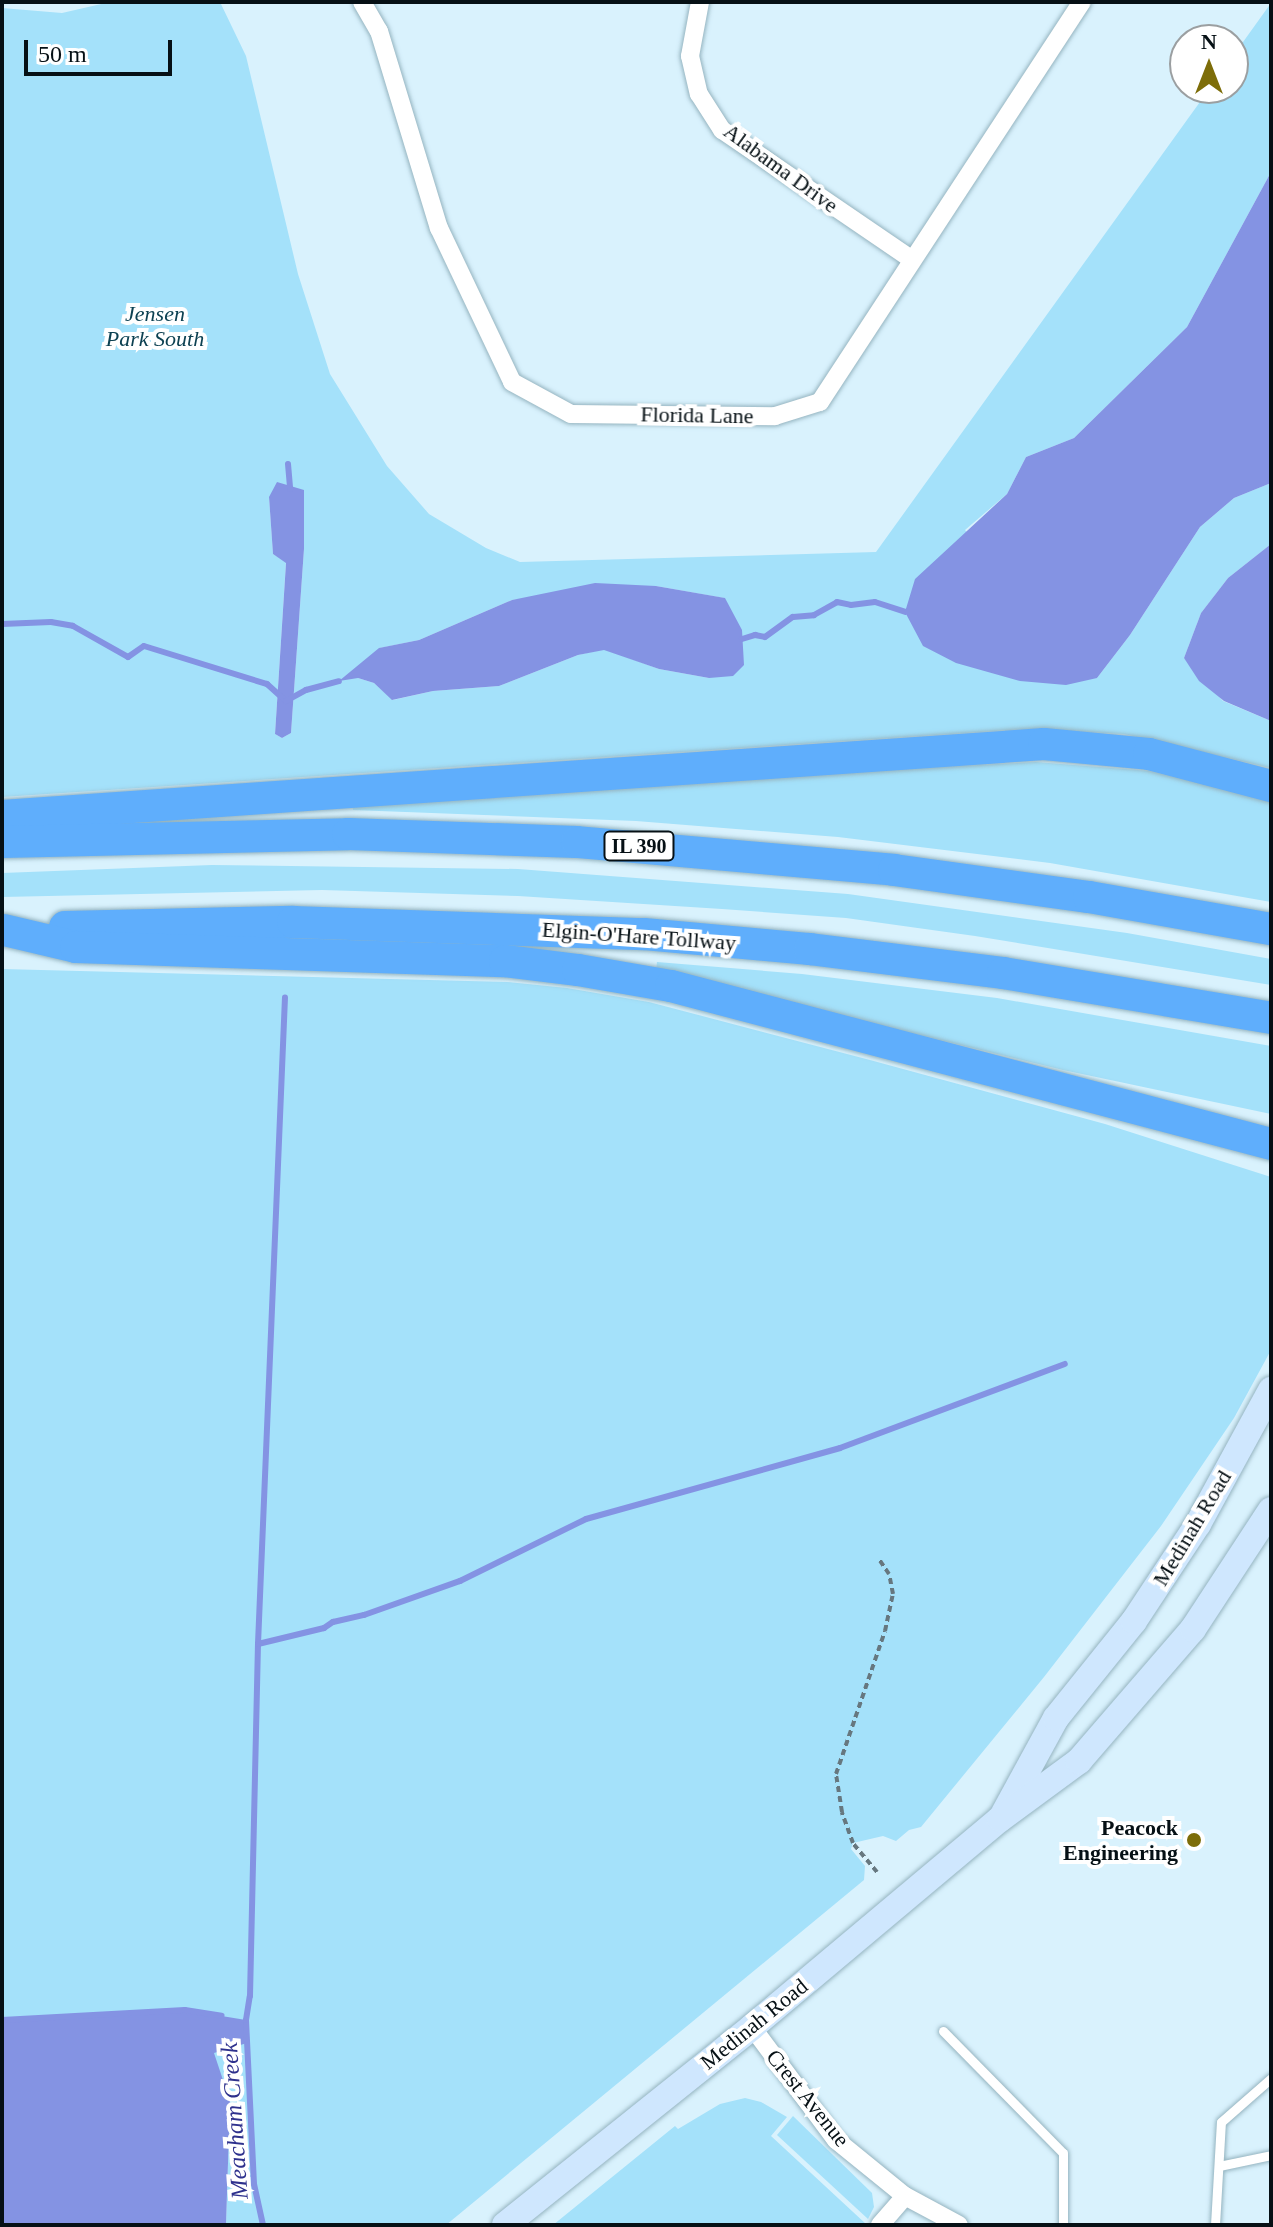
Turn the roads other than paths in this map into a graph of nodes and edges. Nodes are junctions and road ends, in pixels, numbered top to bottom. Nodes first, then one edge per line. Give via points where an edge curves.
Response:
1 (362, 2) edge
2 (700, 2) edge
3 (1082, 2) edge
4 (911, 259) junction
5 (1271, 786) edge
6 (2, 816) edge
7 (2, 842) edge
8 (1271, 929) edge
9 (3, 930) edge
10 (1271, 1018) edge
11 (1233, 1134) junction
12 (1271, 1144) edge
13 (1271, 1155) edge
14 (1271, 1390) edge
15 (1271, 1510) edge
16 (1000, 1819) junction
17 (752, 2027) junction
18 (943, 2031) dead end
19 (1271, 2078) edge
20 (1271, 2155) edge
21 (1219, 2166) junction
22 (905, 2196) junction
23 (505, 2225) edge
24 (880, 2225) edge
25 (959, 2225) edge
26 (1063, 2225) edge
27 (1215, 2225) edge

1 - 4 street, Florida Lane via 379,31 439,228 512,382 571,414 775,416 820,402
2 - 4 street, Alabama Drive via 690,56 699,94 722,130
3 - 4 street, Florida Lane
5 - 6 highway via 1149,754 1044,744
7 - 8 highway, IL 390 via 348,834 593,843 894,870
9 - 10 highway, Elgin-O'Hare Tollway via 293,922 644,934 1003,973
9 - 11 highway via 76,947 505,961 578,970 716,997
11 - 12 highway
11 - 13 highway
14 - 16 main road, Medinah Road via 1198,1524 1134,1621 1056,1718
15 - 16 main road, Medinah Road via 1193,1629 1079,1761
16 - 17 main road, Medinah Road
17 - 22 street, Crest Avenue via 836,2140
17 - 23 main road, Medinah Road
18 - 26 lane via 1063,2153
19 - 21 lane via 1221,2122
20 - 21 lane
21 - 27 lane
22 - 24 street
22 - 25 street, Crest Avenue

